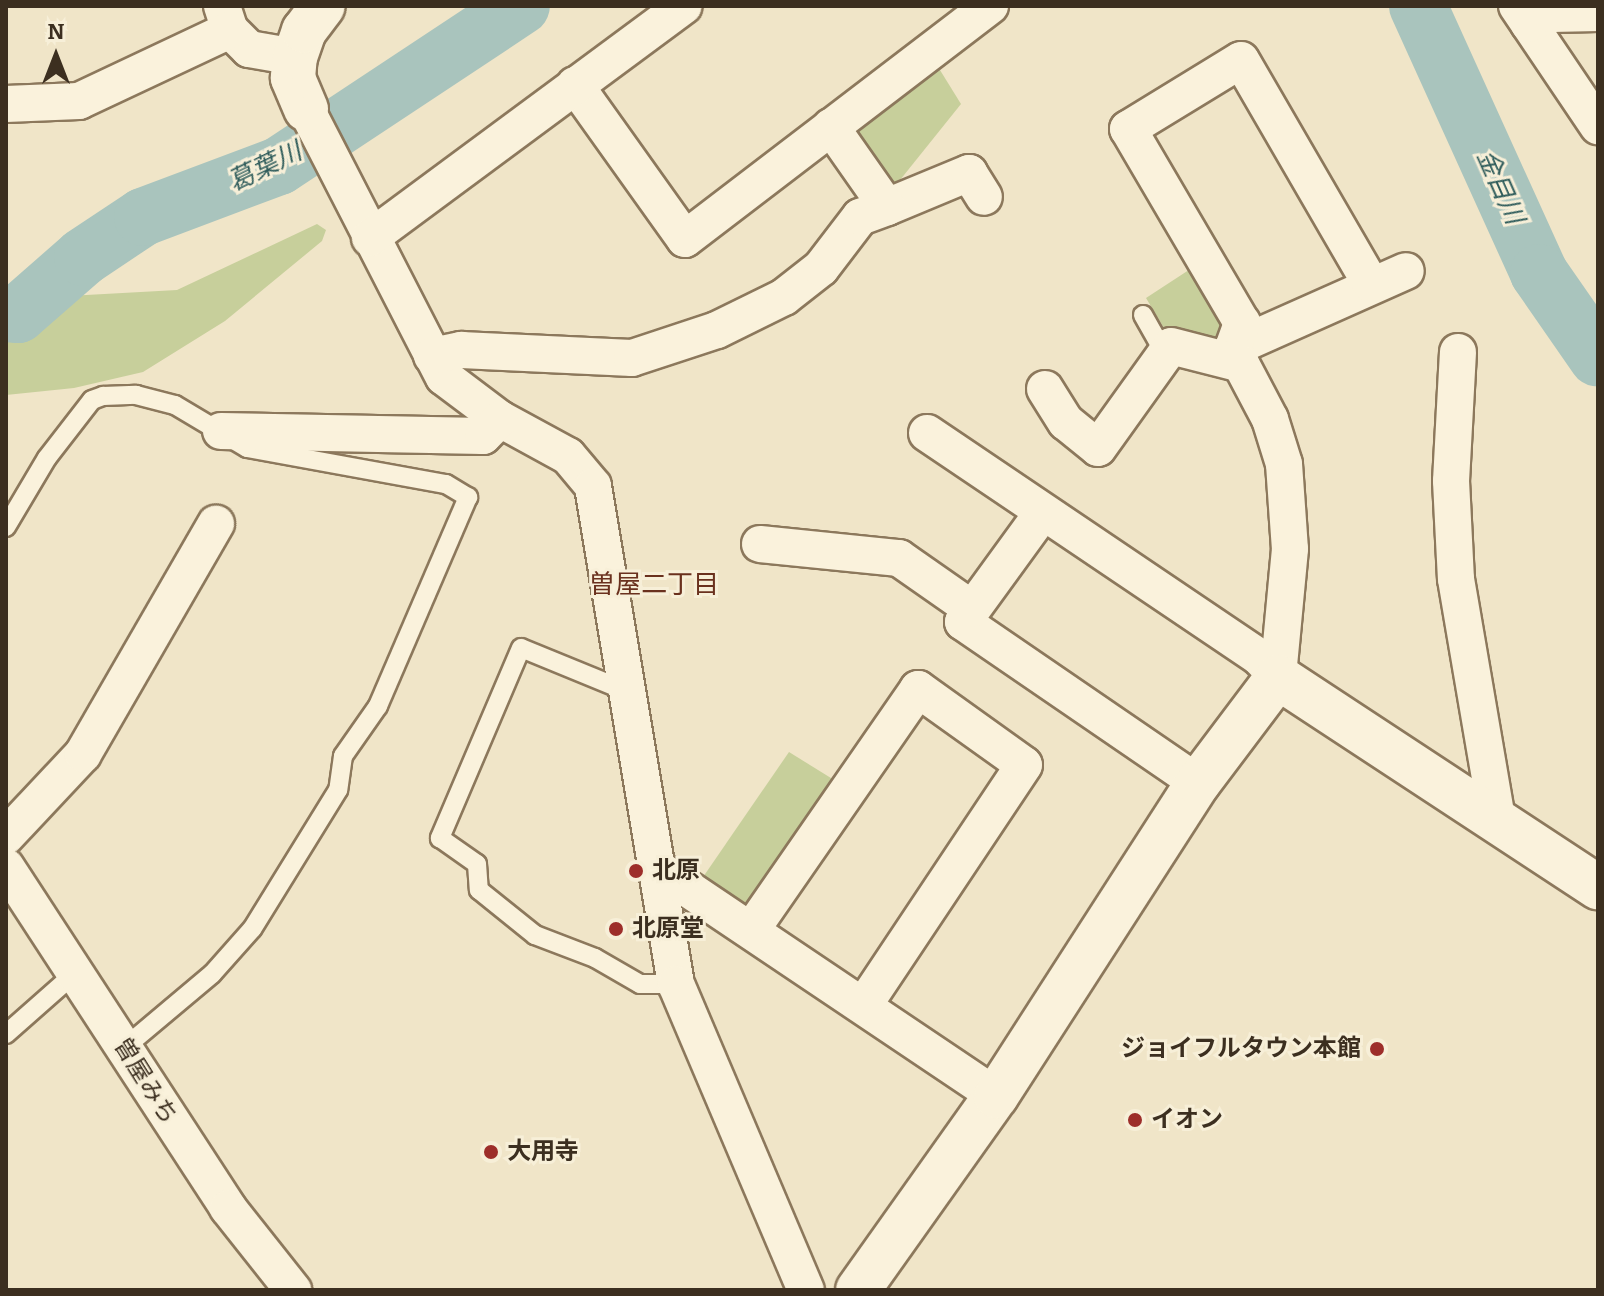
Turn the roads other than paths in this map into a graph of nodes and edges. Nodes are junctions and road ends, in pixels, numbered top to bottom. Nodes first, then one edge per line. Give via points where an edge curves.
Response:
1 (323, 6) edge
2 (683, 6) edge
3 (990, 6) edge
4 (1598, 13) edge
5 (1523, 15) edge
6 (226, 18) edge
7 (295, 57) junction
8 (575, 85) junction
9 (6, 104) edge
10 (306, 109) joint
11 (1598, 126) edge
12 (831, 127) junction
13 (984, 197) dead end
14 (887, 207) junction
15 (364, 225) junction
16 (1406, 271) dead end
17 (1371, 284) junction
18 (1143, 315) dead end
19 (1458, 352) dead end
20 (1165, 354) junction
21 (432, 356) junction
22 (1237, 356) junction
23 (1045, 389) dead end
24 (500, 419) junction
25 (221, 431) junction
26 (927, 433) dead end
27 (1043, 512) junction
28 (216, 524) dead end
29 (6, 527) edge
30 (760, 544) dead end
31 (972, 609) junction
32 (1278, 677) junction
33 (626, 691) junction
34 (1198, 783) junction
35 (1497, 819) junction
36 (6, 836) edge
37 (6, 867) edge
38 (657, 868) junction
39 (1598, 887) edge
40 (752, 929) junction
41 (74, 974) junction
42 (676, 984) junction
43 (864, 1005) junction
44 (6, 1034) edge
45 (125, 1047) junction
46 (996, 1096) junction
47 (293, 1290) edge
48 (806, 1290) edge
49 (858, 1290) edge

1 - 7 street via 304,31
2 - 8 street
3 - 12 street
4 - 5 street
5 - 11 street
6 - 7 street via 249,49
6 - 9 street via 79,101
7 - 10 street via 293,78
8 - 12 street via 685,239
8 - 15 street
10 - 15 street
12 - 14 street
13 - 14 street via 969,173
14 - 21 street via 860,217 821,268 784,297 717,330 632,358 461,350
15 - 21 street
16 - 17 street
17 - 22 street
17 - 22 street via 1241,60 1128,129 1242,323
18 - 20 lane
19 - 35 street via 1451,481 1456,579
20 - 22 street via 1171,346
20 - 23 street via 1098,448 1066,422
21 - 24 street via 444,377
22 - 32 street via 1270,419 1284,464 1290,549
24 - 25 street via 483,436
24 - 33 street via 568,456 593,486
25 - 29 lane via 175,405 136,395 92,400 47,458
25 - 45 lane via 247,448 446,484 468,497 378,706 343,756 338,790 252,929 212,974
26 - 27 street
27 - 31 street
27 - 32 street via 1258,656
28 - 36 street via 83,754
30 - 31 street via 802,532 899,558
31 - 34 street via 963,622
32 - 34 street
32 - 35 street
33 - 38 street
33 - 42 lane via 521,648 440,838 477,864 479,890 535,935 595,958 640,984
34 - 46 street
35 - 39 street
37 - 41 street, 曽屋みち
38 - 40 street
38 - 42 street
40 - 43 street
40 - 43 street via 918,689 1024,765
41 - 44 lane
41 - 45 street, 曽屋みち
42 - 48 street via 710,1086
43 - 46 street
45 - 47 street, 曽屋みち via 228,1208
46 - 49 street

